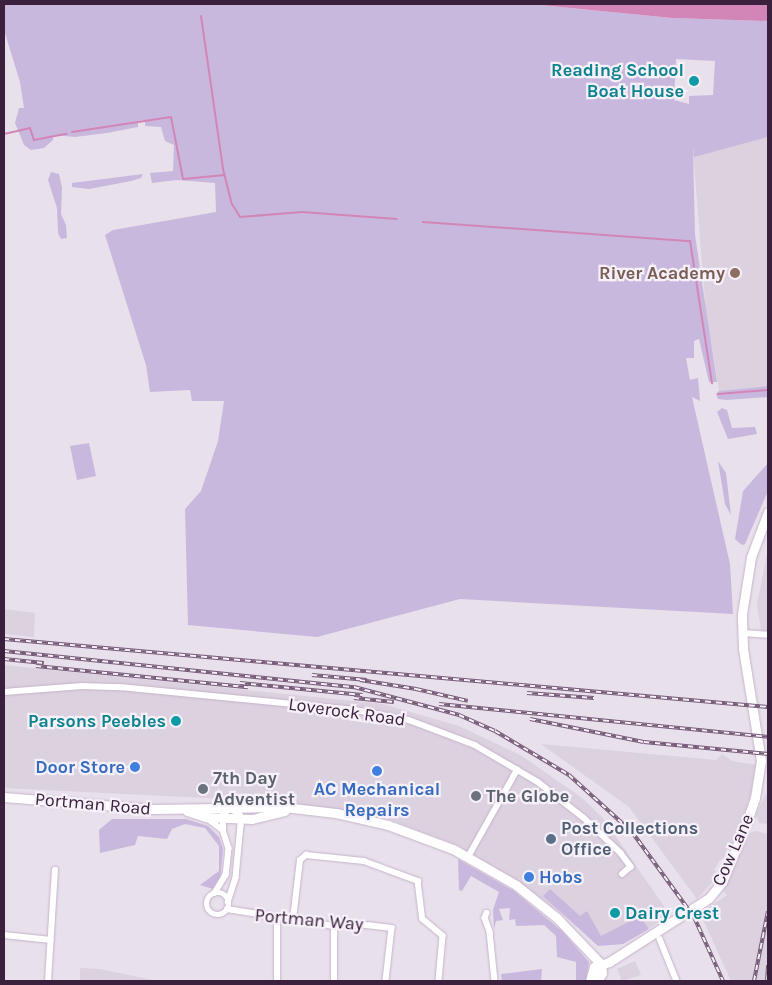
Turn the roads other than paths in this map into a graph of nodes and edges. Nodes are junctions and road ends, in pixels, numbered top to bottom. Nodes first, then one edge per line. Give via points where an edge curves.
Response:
1 (768, 512) edge
2 (742, 633) junction
3 (768, 636) edge
4 (4, 692) edge
5 (518, 770) junction
6 (4, 796) edge
7 (230, 808) junction
8 (295, 809) junction
9 (183, 810) junction
10 (206, 817) junction
11 (223, 818) junction
12 (241, 818) junction
13 (252, 819) junction
14 (223, 830) junction
15 (241, 833) junction
16 (468, 856) junction
17 (56, 870) dead end
18 (623, 874) dead end
19 (215, 893) junction
20 (228, 902) junction
21 (227, 910) junction
22 (487, 913) dead end
23 (277, 918) junction
24 (294, 919) junction
25 (334, 926) junction
26 (4, 935) edge
27 (660, 939) dead end
28 (51, 940) junction
29 (602, 964) junction
30 (48, 981) edge
31 (277, 981) edge
32 (334, 981) edge
33 (386, 981) edge
34 (439, 981) edge
35 (495, 981) edge
36 (590, 981) edge
37 (597, 981) edge
38 (677, 981) edge

1 - 2 street, Cow Lane via 751,557
2 - 3 street
2 - 29 street, Cow Lane via 760,747 760,770 750,810 724,877 704,902
4 - 5 street, Loverock Road via 102,686 380,713 456,737
5 - 16 street
5 - 18 street, Loverock Road via 567,804 611,843 631,867
6 - 9 street, Portman Road
7 - 8 street, Portman Road
7 - 9 street, Portman Road
7 - 11 street
7 - 12 street
8 - 13 street, Portman Road
8 - 16 street, Portman Road via 336,813 388,825
9 - 10 street, Portman Road
10 - 11 street, Portman Road
10 - 14 street
11 - 12 street, Portman Road
11 - 14 street
12 - 13 street, Portman Road
12 - 15 street, Portman Way
13 - 15 street
14 - 19 street via 229,858 223,886
15 - 20 street, Portman Way via 236,878
16 - 29 street, Portman Road via 541,904
17 - 28 street
19 - 20 street via 222,894
19 - 21 street via 207,901 209,911 218,915
20 - 21 street
21 - 23 street, Portman Way
22 - 35 street via 485,918 490,932
23 - 24 street, Portman Way
23 - 31 street
24 - 25 street, Portman Way
24 - 34 street via 300,860 306,855 364,861 418,881 423,919 442,936
25 - 32 street
25 - 33 street, Portman Way via 341,922 392,928
26 - 28 street
27 - 38 street
28 - 30 street
29 - 36 street via 594,967
29 - 37 street via 602,973

